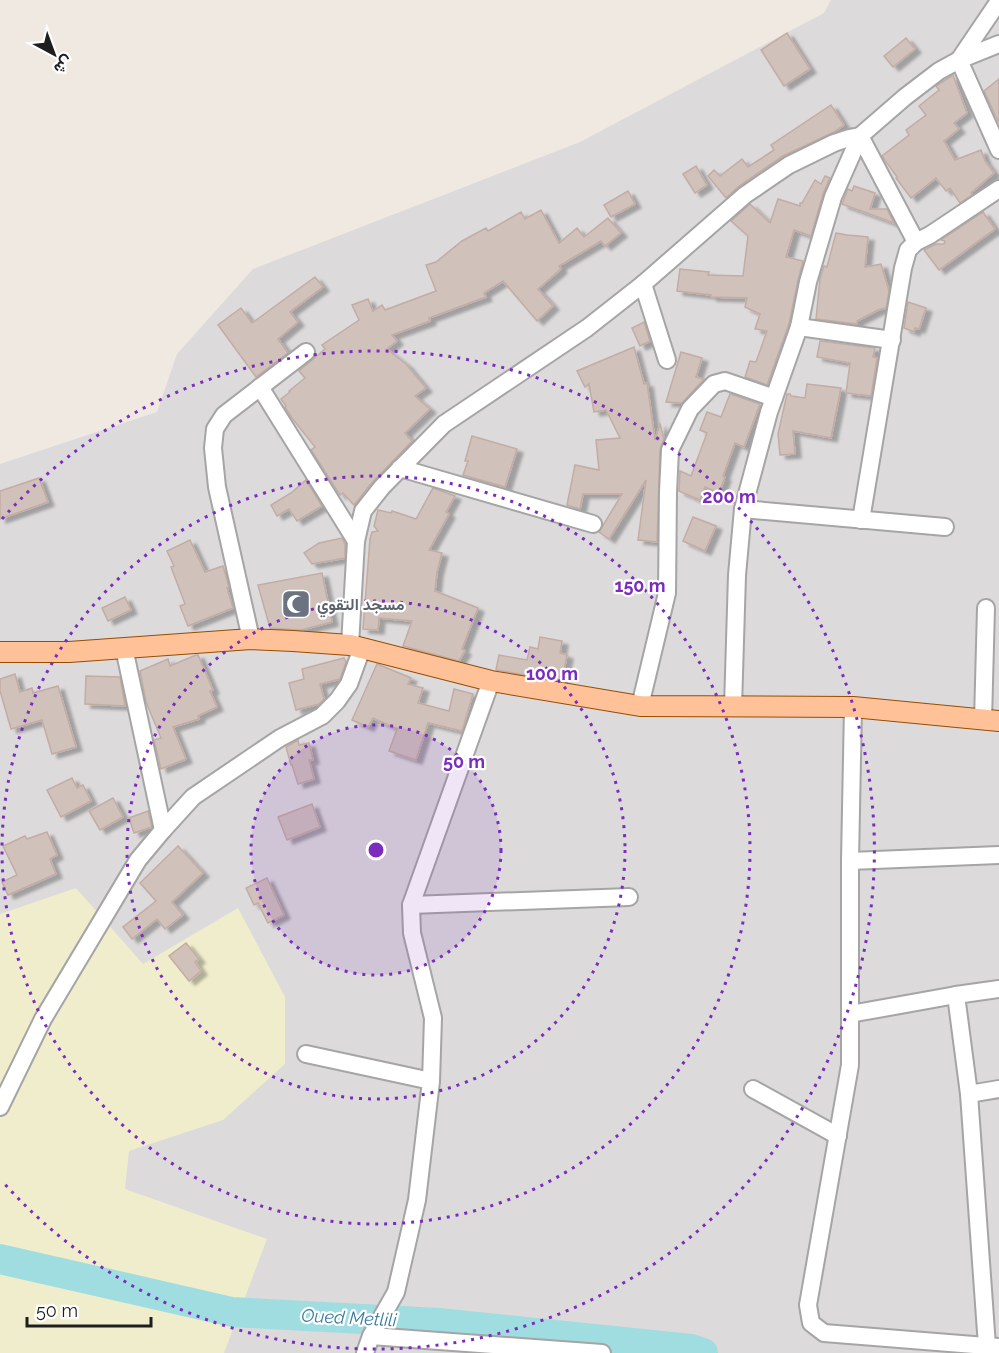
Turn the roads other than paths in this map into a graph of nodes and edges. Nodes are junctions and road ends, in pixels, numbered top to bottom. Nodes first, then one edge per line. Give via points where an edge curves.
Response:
1 (999, 1) edge
2 (999, 44) edge
3 (959, 60) junction
4 (860, 136) junction
5 (999, 150) edge
6 (999, 189) edge
7 (916, 242) junction
8 (643, 284) junction
9 (799, 327) junction
10 (892, 340) junction
11 (306, 352) dead end
12 (668, 360) dead end
13 (260, 387) junction
14 (774, 398) junction
15 (400, 468) junction
16 (744, 509) junction
17 (861, 519) junction
18 (593, 524) dead end
19 (945, 527) dead end
20 (356, 541) junction
21 (986, 608) dead end
22 (251, 639) junction
23 (356, 647) junction
24 (124, 648) junction
25 (0, 652) edge
26 (491, 681) junction
27 (640, 706) junction
28 (733, 707) junction
29 (853, 707) junction
30 (991, 720) edge
31 (162, 830) junction
32 (999, 855) edge
33 (850, 861) junction
34 (629, 897) dead end
35 (411, 905) junction
36 (999, 988) edge
37 (956, 995) junction
38 (850, 1014) junction
39 (306, 1054) dead end
40 (431, 1081) junction
41 (753, 1089) dead end
42 (999, 1089) edge
43 (969, 1094) junction
44 (0, 1107) edge
45 (838, 1136) junction
46 (371, 1336) junction
47 (993, 1346) edge
48 (365, 1353) edge
49 (602, 1353) edge

1 - 3 street
2 - 3 street
3 - 4 street via 905,97
3 - 5 street
4 - 7 street
4 - 8 street via 834,143 789,165 745,195
4 - 9 street via 833,197
6 - 7 street
7 - 10 street via 908,250 903,268
8 - 12 street
8 - 15 street via 586,328 444,423
9 - 10 street
9 - 14 street
10 - 17 street
11 - 13 street
13 - 20 street
13 - 22 street via 224,415 215,429 213,447 217,487
14 - 16 street
14 - 27 street via 725,381 714,384 690,410 670,450 668,593
15 - 18 street
15 - 20 street via 363,511
16 - 17 street
16 - 28 street via 737,575
17 - 19 street
20 - 23 street
21 - 30 street
22 - 23 main road
22 - 24 main road
23 - 26 main road
23 - 31 street via 349,684 322,716 280,738 193,797
24 - 25 main road
24 - 31 street
26 - 27 main road
26 - 35 street
27 - 28 main road
28 - 29 main road
29 - 30 main road
29 - 33 street
31 - 44 street via 138,860 43,1020
32 - 33 street
33 - 38 street
34 - 35 street
35 - 40 street via 412,933 432,1018
36 - 37 street
37 - 38 street
37 - 43 street
38 - 45 street via 850,1065
39 - 40 street
40 - 46 street via 417,1200 396,1292
41 - 45 street
42 - 43 street
43 - 47 street
45 - 47 street via 808,1305 811,1323 824,1333
46 - 48 street
46 - 49 street

